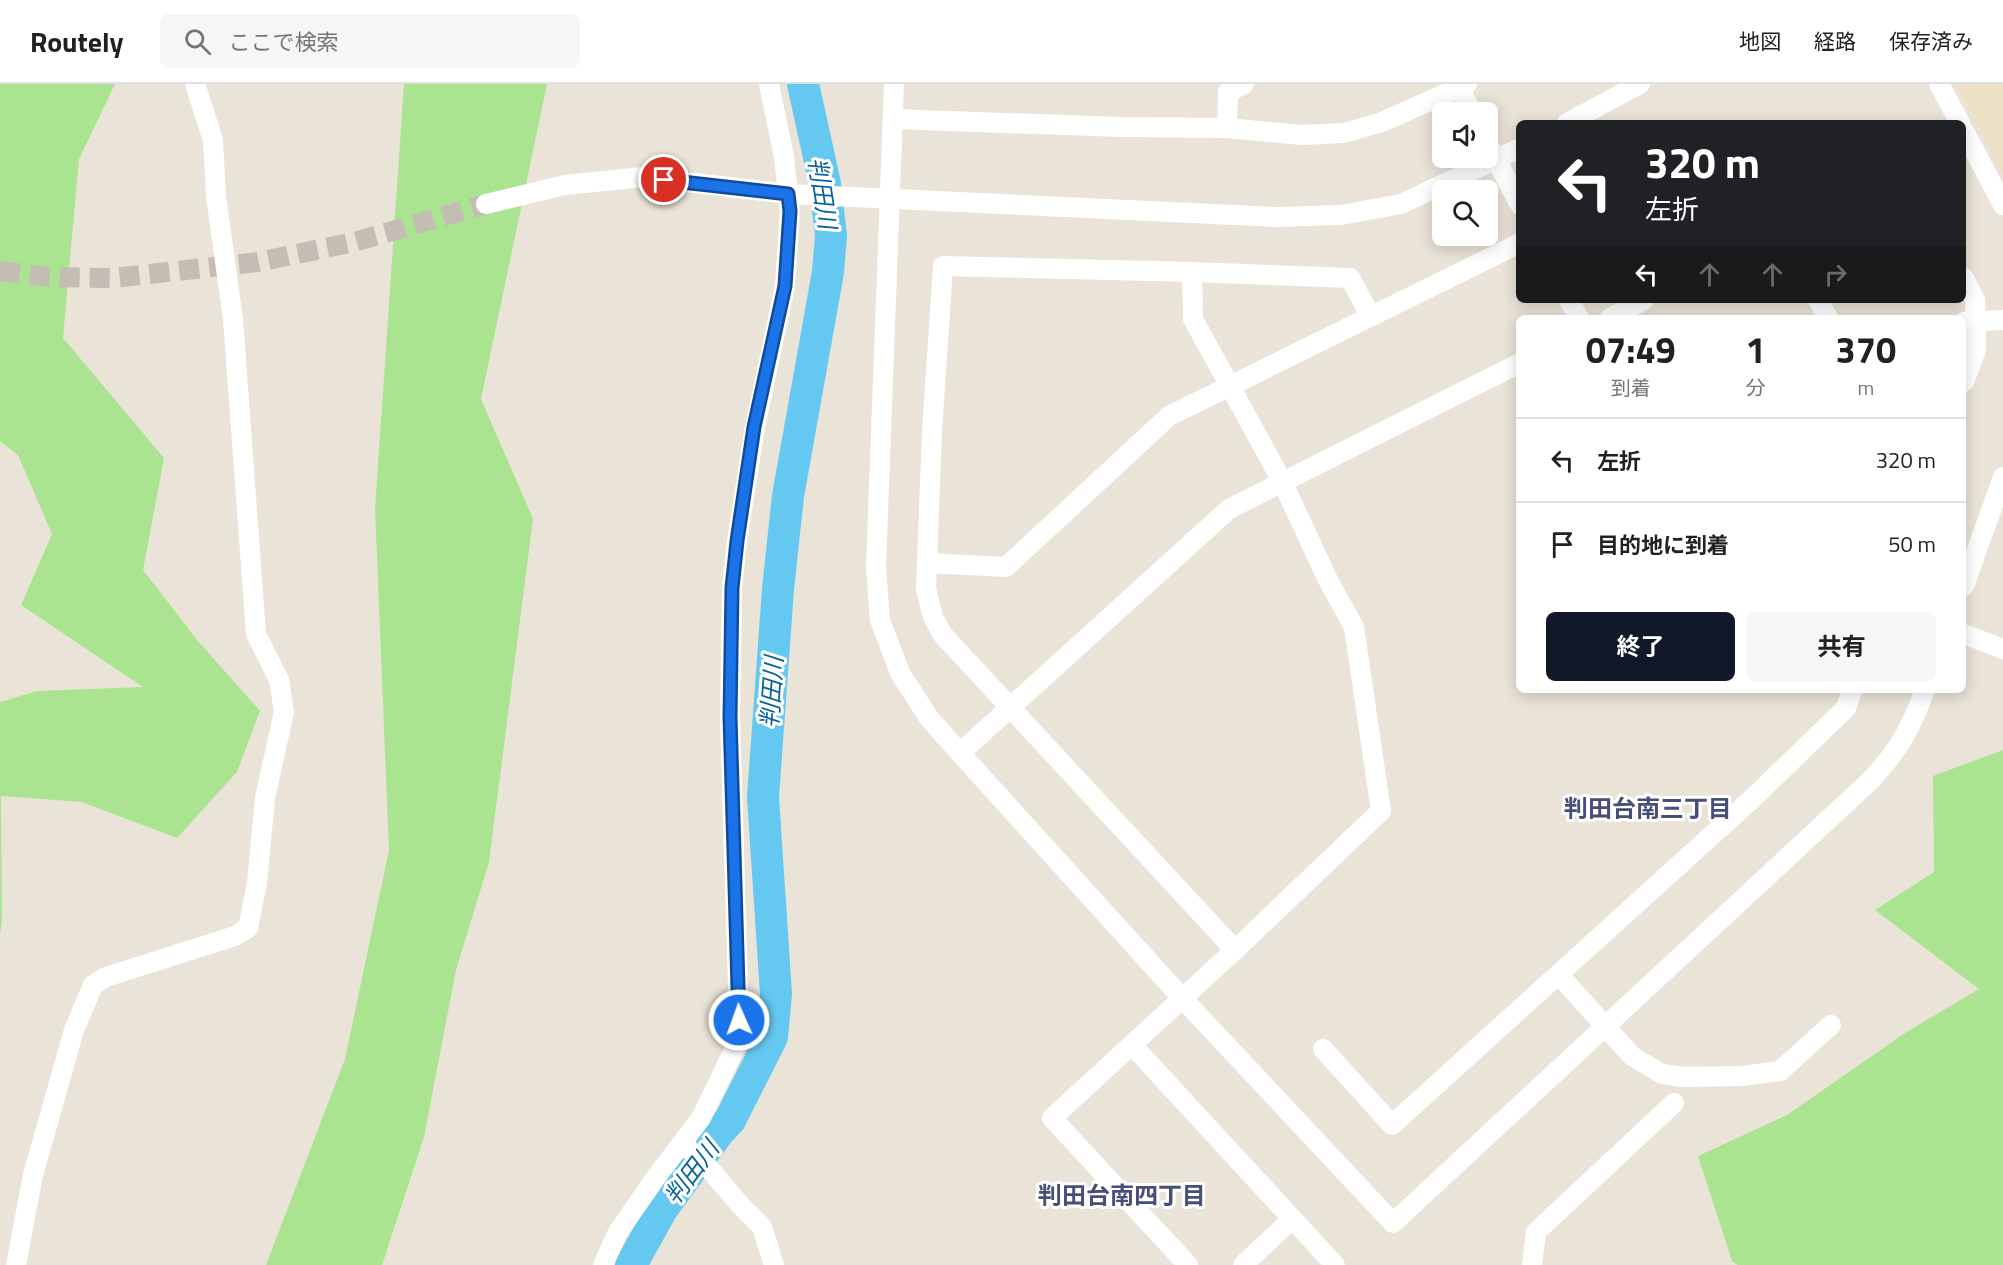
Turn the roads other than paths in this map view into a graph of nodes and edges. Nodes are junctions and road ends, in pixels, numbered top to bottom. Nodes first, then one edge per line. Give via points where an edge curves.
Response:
1 (195, 84) edge
2 (769, 84) edge
3 (894, 84) edge
4 (1244, 84) edge
5 (1640, 84) edge
6 (1939, 84) edge
7 (1461, 85) edge
8 (1468, 102) edge
9 (893, 119) junction
10 (1573, 120) edge
11 (1954, 120) edge
12 (1227, 128) junction
13 (1966, 142) edge
14 (1516, 149) edge
15 (1498, 151) edge
16 (1498, 163) edge
17 (1464, 168) edge
18 (795, 194) junction
19 (1516, 197) edge
20 (889, 199) junction
21 (486, 204) tunnel mouth
22 (2003, 205) edge
23 (1516, 245) edge
24 (1192, 272) junction
25 (1966, 282) edge
26 (1638, 303) edge
27 (1370, 315) junction
28 (1616, 315) edge
29 (2003, 320) edge
30 (1970, 322) edge
31 (1516, 365) edge
32 (1966, 377) edge
33 (1228, 387) junction
34 (2003, 477) edge
35 (1282, 481) junction
36 (927, 563) junction
37 (1966, 580) edge
38 (1966, 635) edge
39 (2003, 649) edge
40 (1850, 693) edge
41 (1924, 693) edge
42 (1011, 707) junction
43 (960, 753) junction
44 (1234, 950) junction
45 (1558, 975) junction
46 (1182, 998) junction
47 (1605, 1025) junction
48 (1831, 1025) dead end
49 (1132, 1046) junction
50 (1323, 1049) dead end
51 (1674, 1103) dead end
52 (687, 1147) junction
53 (1292, 1219) junction
54 (16, 1265) edge
55 (603, 1265) edge
56 (774, 1265) edge
57 (1188, 1265) edge
58 (1243, 1265) edge
59 (1335, 1265) edge
60 (1532, 1265) edge

1 - 54 street via 213,140 216,196 233,319 256,634 279,680 284,712 265,798 257,883 248,928 235,936 106,977 93,985 74,1029 33,1175
2 - 18 street
3 - 9 street
4 - 12 street via 1228,92
5 - 10 street
6 - 11 street
7 - 8 street
7 - 12 street via 1382,122 1344,133 1301,135
9 - 12 street
9 - 20 street
13 - 22 street
14 - 15 street
16 - 19 street
17 - 20 street via 1401,204 1341,215 1275,217
18 - 20 street
18 - 21 street via 643,177 565,185
18 - 52 street via 790,211 785,286 754,427 732,588 730,717 739,1020 734,1050
20 - 43 street via 876,512 880,620 900,673 929,718
23 - 27 street
24 - 27 street via 1350,278
24 - 33 street via 1193,319
24 - 36 street via 943,266
25 - 30 street via 1975,300
26 - 28 street
27 - 33 street
29 - 30 street
30 - 32 street via 1976,350
31 - 35 street
33 - 35 street
33 - 36 street via 1169,416 1006,567
34 - 37 street
35 - 42 street via 1229,508
35 - 44 street via 1354,627 1381,811
36 - 42 street via 926,589 933,617 943,635
38 - 39 street
40 - 45 street via 1846,708 1753,798
41 - 47 street via 1906,736 1871,780
42 - 43 street
42 - 44 street
43 - 46 street
44 - 46 street
45 - 47 street
45 - 50 street via 1392,1125
46 - 47 street via 1393,1222
46 - 49 street
47 - 48 street via 1632,1056 1662,1074 1683,1077 1780,1071
49 - 53 street
49 - 57 street via 1052,1118
51 - 60 street via 1536,1232
52 - 55 street via 657,1176 618,1232
52 - 56 street via 762,1227
53 - 58 street
53 - 59 street

